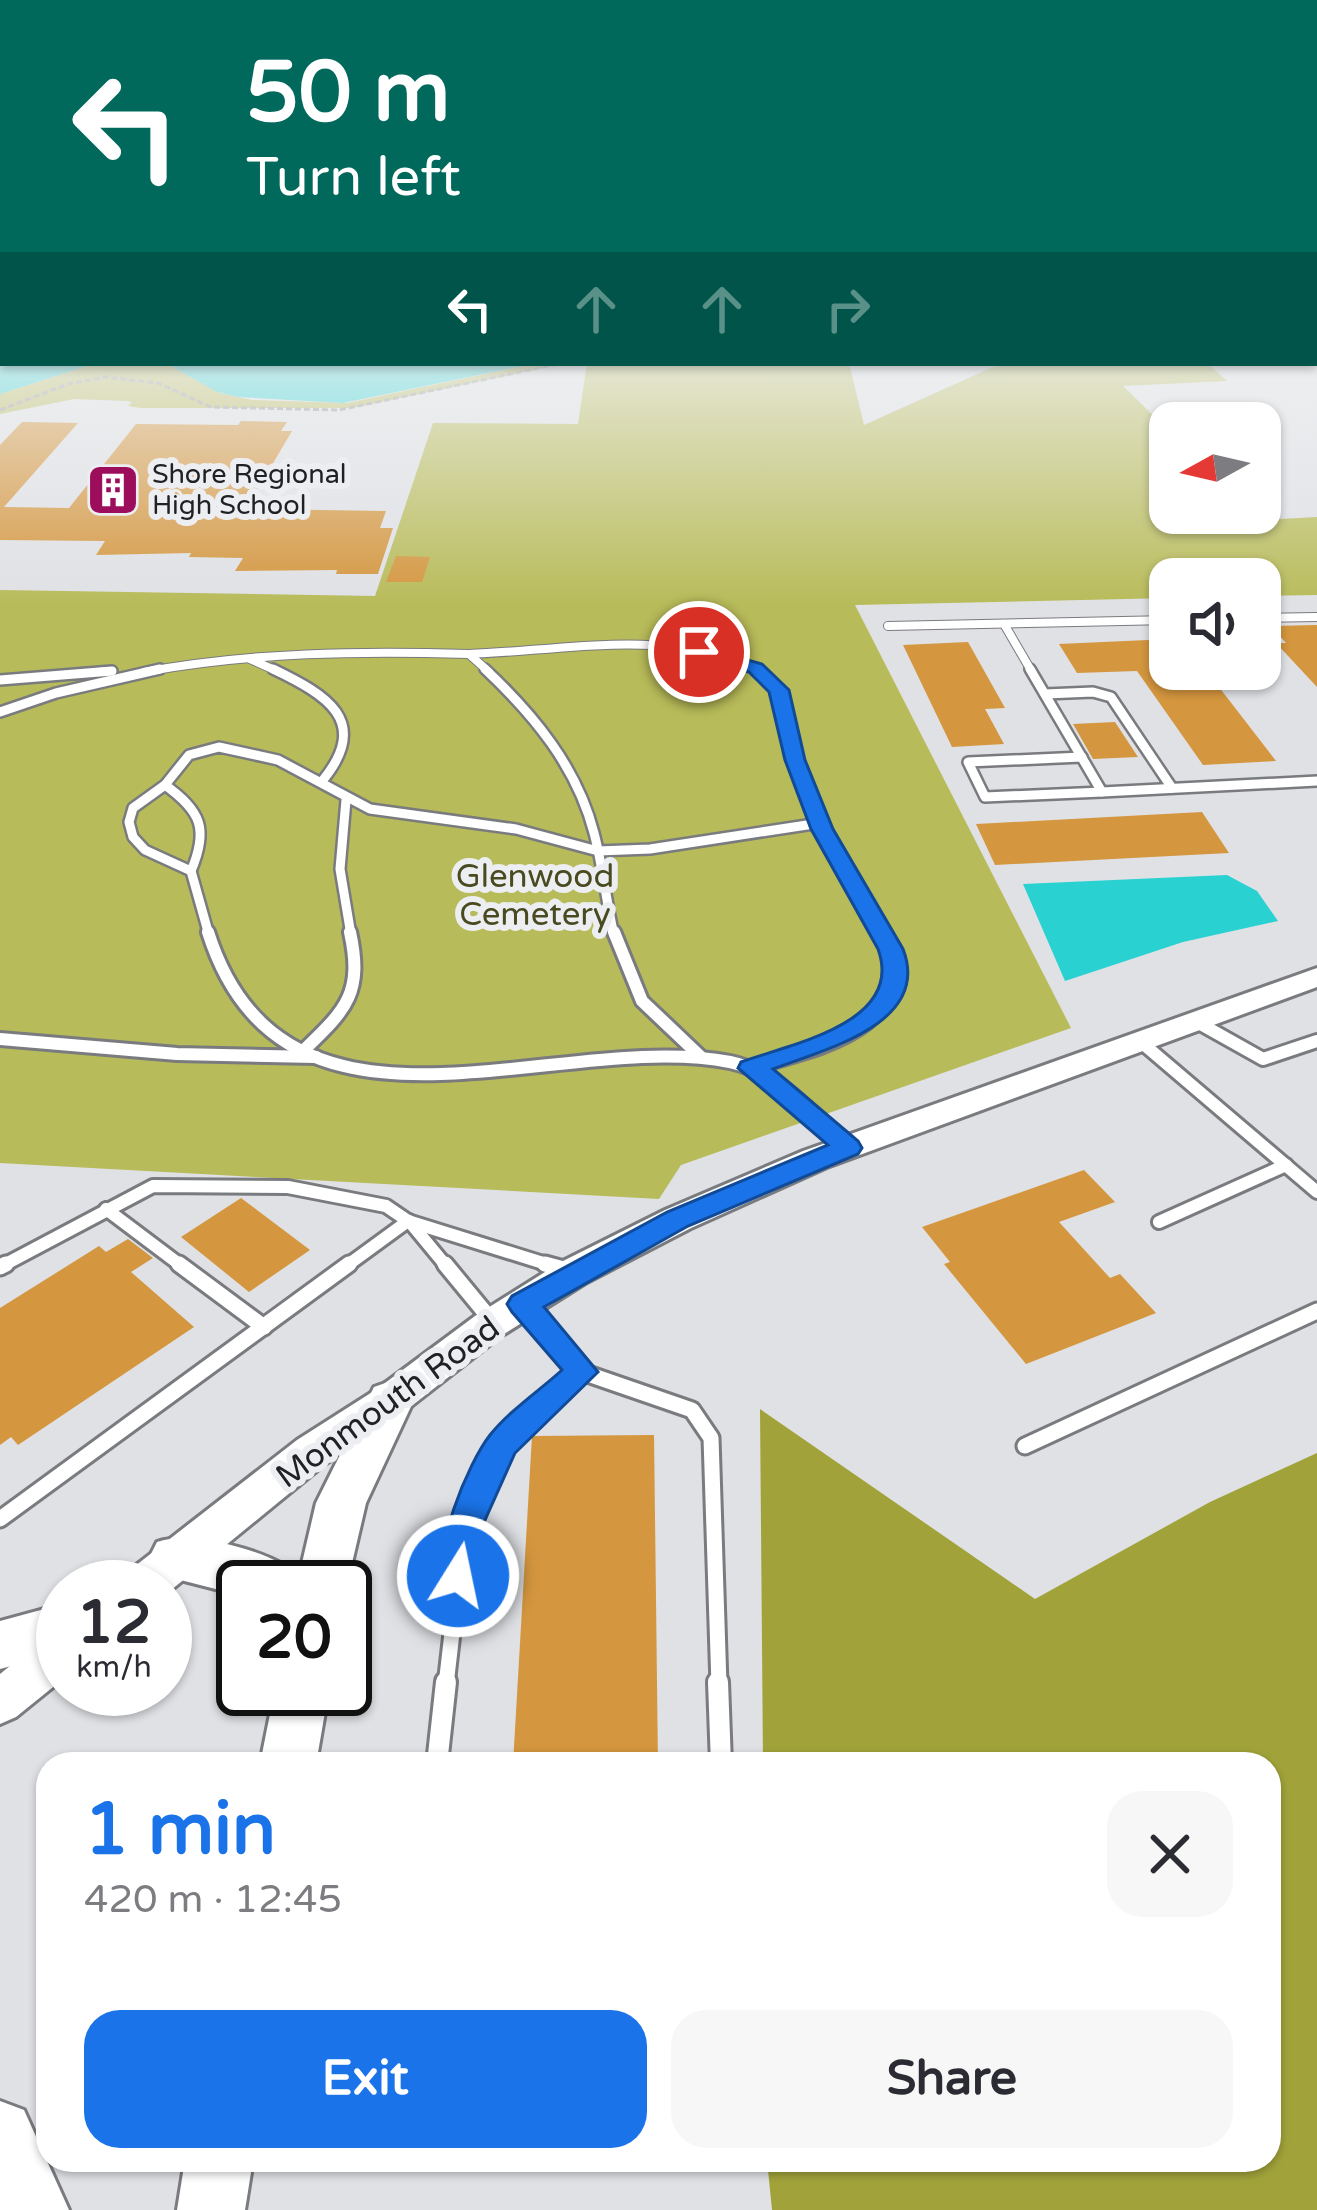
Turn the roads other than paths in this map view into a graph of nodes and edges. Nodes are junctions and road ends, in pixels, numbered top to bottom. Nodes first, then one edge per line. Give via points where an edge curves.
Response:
1 (1317, 616) edge
2 (1281, 617) edge
3 (1149, 620) edge
4 (1004, 623) junction
5 (888, 626) dead end
6 (469, 654) junction
7 (249, 659) junction
8 (148, 668) junction
9 (56, 676) junction
10 (0, 680) edge
11 (56, 691) junction
12 (1045, 694) junction
13 (0, 712) edge
14 (1082, 757) junction
15 (323, 781) junction
16 (1317, 781) edge
17 (165, 785) junction
18 (1172, 788) junction
19 (1102, 792) junction
20 (346, 800) junction
21 (820, 823) junction
22 (598, 851) junction
23 (191, 871) junction
24 (1317, 977) edge
25 (1197, 1022) junction
26 (0, 1039) edge
27 (1317, 1041) edge
28 (1141, 1042) junction
29 (305, 1049) junction
30 (320, 1057) junction
31 (703, 1058) junction
32 (751, 1068) junction
33 (848, 1148) junction
34 (1286, 1165) junction
35 (1317, 1192) edge
36 (106, 1209) junction
37 (408, 1220) junction
38 (1159, 1222) dead end
39 (0, 1267) edge
40 (574, 1272) junction
41 (1317, 1312) edge
42 (508, 1313) junction
43 (264, 1327) junction
44 (582, 1372) junction
45 (391, 1400) junction
46 (1025, 1445) dead end
47 (0, 1519) edge
48 (175, 1560) edge
49 (328, 1560) edge
50 (36, 1636) edge
51 (0, 1646) edge
52 (36, 1673) edge
53 (0, 1702) edge
54 (297, 1716) edge
55 (290, 1752) edge
56 (438, 1752) edge
57 (721, 1752) edge
58 (0, 2134) edge
59 (217, 2172) edge
60 (35, 2210) edge
61 (211, 2210) edge

1 - 2 lane
3 - 4 lane
4 - 5 lane
4 - 12 lane
6 - 7 lane
6 - 21 lane via 668,649 755,668 779,690
6 - 22 lane via 548,734 584,800
7 - 8 lane
7 - 15 lane via 315,689 336,712 344,760
8 - 9 lane
8 - 11 lane
9 - 10 lane
9 - 11 lane
11 - 13 lane
12 - 14 lane
12 - 18 lane via 1111,697
14 - 19 lane
14 - 19 lane via 968,762 985,797
15 - 17 lane via 252,751 219,747 188,754
15 - 20 lane
16 - 18 lane
17 - 23 lane via 204,823
17 - 23 lane via 134,808 133,837
18 - 19 lane
20 - 22 lane
20 - 29 lane via 339,863 356,988
21 - 22 lane
21 - 32 lane via 890,949 895,984 855,1030
22 - 31 lane via 632,984 650,1012
23 - 29 lane via 237,999
24 - 25 main road, Monmouth Road
25 - 27 lane via 1263,1059
25 - 28 main road, Monmouth Road
26 - 30 lane
28 - 33 main road, Monmouth Road
28 - 34 lane
29 - 30 lane
30 - 31 lane via 453,1076
31 - 32 lane
32 - 33 lane
33 - 40 main road, Monmouth Road
34 - 35 lane
34 - 38 lane
36 - 37 lane via 153,1186 288,1186 386,1206
36 - 39 lane
36 - 43 lane
37 - 40 lane
37 - 42 lane
37 - 43 lane
40 - 42 main road, Monmouth Road
41 - 46 lane
42 - 44 lane
42 - 45 main road, Monmouth Road
43 - 47 lane
44 - 56 lane via 502,1445 464,1529
44 - 57 lane via 692,1410 711,1438
45 - 48 main road, Monmouth Road
45 - 49 highway via 341,1503
50 - 51 highway
52 - 53 main road
54 - 55 highway
58 - 60 highway
59 - 61 highway

